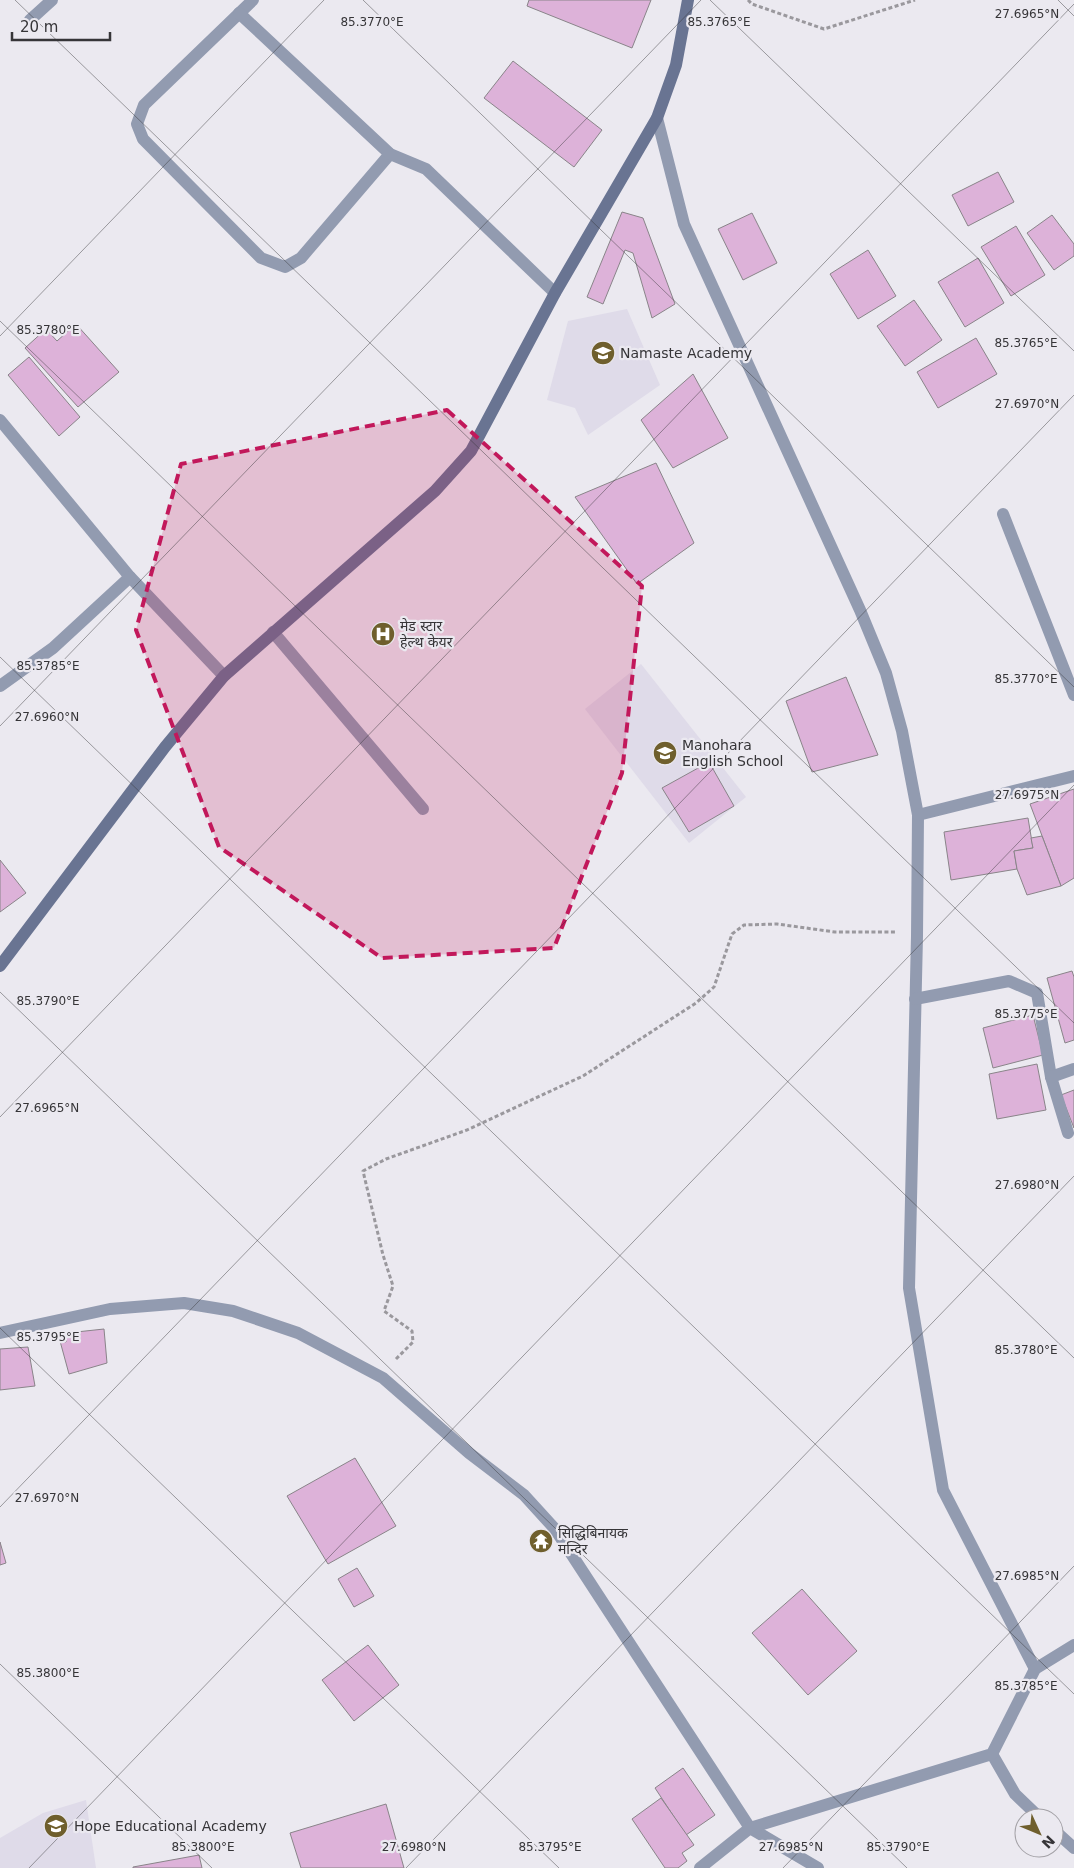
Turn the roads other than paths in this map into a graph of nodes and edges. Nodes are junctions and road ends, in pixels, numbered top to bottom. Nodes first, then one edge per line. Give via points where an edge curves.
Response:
1 (52, 0) edge
2 (253, 0) edge
3 (688, 0) edge
4 (239, 13) junction
5 (30, 20) dead end
6 (657, 118) junction
7 (390, 154) junction
8 (555, 293) junction
9 (0, 420) edge
10 (1003, 514) dead end
11 (130, 578) junction
12 (273, 632) junction
13 (224, 676) junction
14 (0, 686) edge
15 (1074, 695) edge
16 (1074, 776) edge
17 (423, 809) dead end
18 (918, 815) junction
19 (0, 966) edge
20 (915, 999) junction
21 (1074, 1069) edge
22 (1051, 1077) junction
23 (1068, 1133) dead end
24 (0, 1333) edge
25 (1074, 1646) edge
26 (1035, 1669) junction
27 (992, 1754) junction
28 (1029, 1808) edge
29 (750, 1828) junction
30 (1064, 1839) edge
31 (1074, 1848) edge
32 (700, 1868) edge
33 (818, 1868) edge

1 - 5 street
2 - 4 street
3 - 6 main road via 676,65
4 - 7 street
4 - 7 street via 144,106 136,124 143,139 261,258 285,267 301,258
6 - 8 main road
6 - 18 street via 684,224 886,673 902,730
7 - 8 street via 426,169
8 - 12 main road via 471,451 435,491
9 - 11 street
10 - 15 street
11 - 13 street
11 - 14 street via 53,648
12 - 13 main road
12 - 17 street
13 - 19 main road via 165,748
16 - 18 street
18 - 20 street
20 - 22 street via 1009,981 1037,993
20 - 26 street via 909,1288 943,1490
21 - 22 street
22 - 23 street
24 - 29 street via 110,1309 184,1303 233,1311 298,1333 383,1378 524,1495 555,1529
25 - 26 street
26 - 27 street
27 - 28 street via 1014,1794
27 - 29 street
29 - 32 street
29 - 33 street
30 - 31 street

